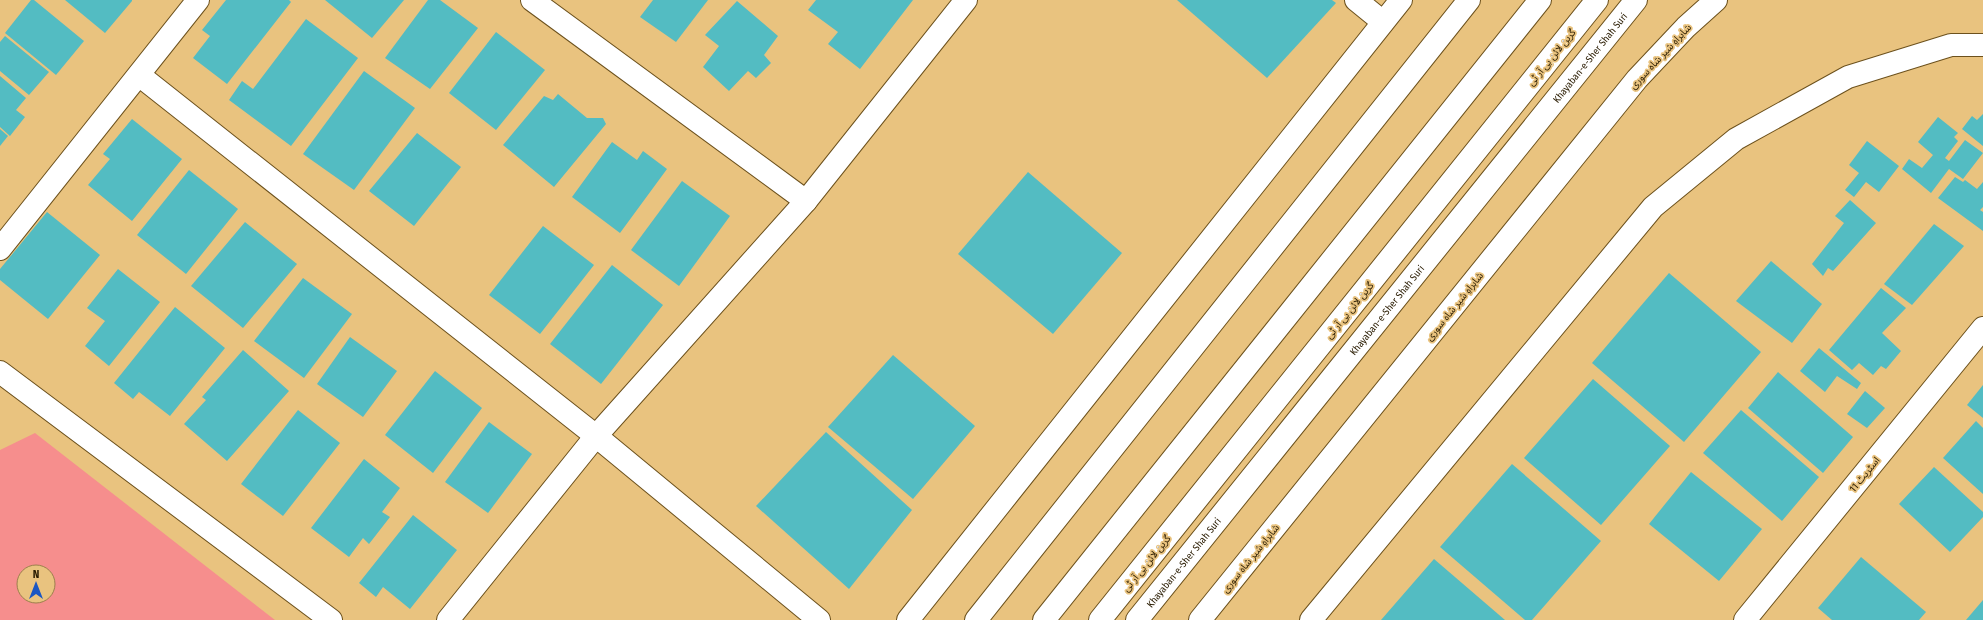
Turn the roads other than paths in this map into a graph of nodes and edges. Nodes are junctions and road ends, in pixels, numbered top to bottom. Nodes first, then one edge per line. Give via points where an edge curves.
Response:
1 (198, 0) edge
2 (532, 0) edge
3 (966, 0) edge
4 (1356, 0) edge
5 (1401, 0) edge
6 (1469, 0) edge
7 (1540, 0) edge
8 (1597, 0) edge
9 (1636, 0) edge
10 (1716, 0) edge
11 (1383, 22) junction
12 (1983, 45) edge
13 (139, 75) junction
14 (806, 201) junction
15 (0, 249) edge
16 (1983, 328) edge
17 (0, 372) edge
18 (596, 436) junction
19 (331, 620) edge
20 (448, 620) edge
21 (819, 620) edge
22 (908, 620) edge
23 (976, 620) edge
24 (1044, 620) edge
25 (1100, 620) edge
26 (1137, 620) edge
27 (1200, 620) edge
28 (1311, 620) edge
29 (1745, 620) edge

1 - 13 street
2 - 14 street
3 - 14 street
4 - 11 street
5 - 11 street
6 - 23 street
7 - 24 street
8 - 25 street, گرین لائن بی آر ٹی
9 - 26 street, Khayaban-e-Sher Shah Suri
10 - 27 street, شاہراہِ شیر شاہ سوری via 1686,27 1637,79
11 - 22 street
12 - 28 street via 1951,45 1848,77 1736,139 1653,207
13 - 15 street
13 - 18 street
14 - 18 street
16 - 29 street, اسٹریٹ 11
17 - 19 street
18 - 20 street
18 - 21 street

